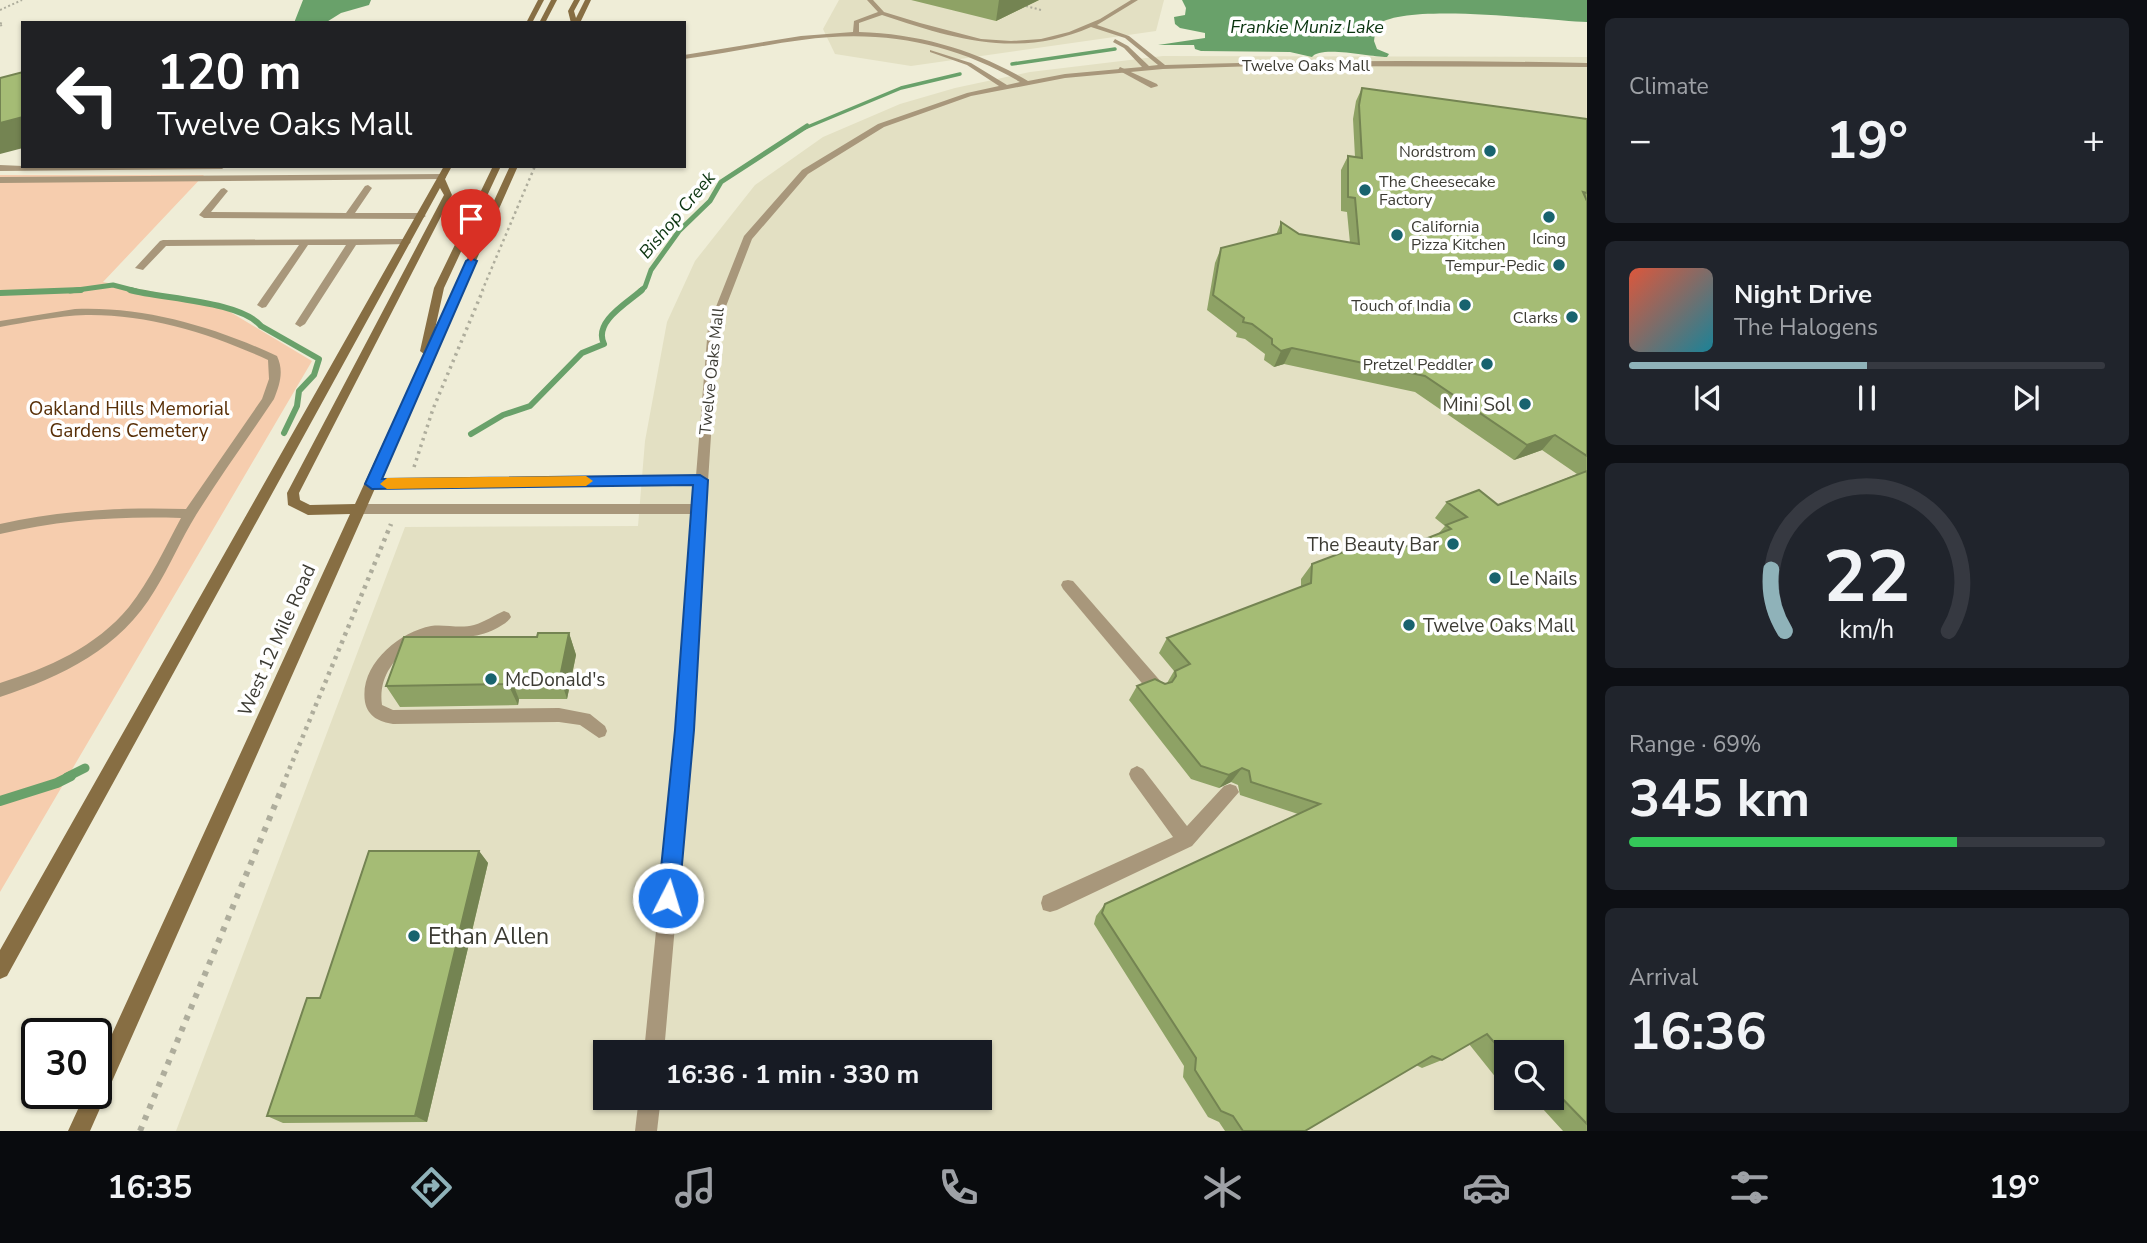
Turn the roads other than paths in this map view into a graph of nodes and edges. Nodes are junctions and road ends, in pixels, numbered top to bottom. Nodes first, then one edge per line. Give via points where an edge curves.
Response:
1 (541, 0) edge
2 (554, 0) edge
3 (577, 0) edge
4 (587, 0) edge
5 (870, 0) edge
6 (1135, 0) edge
7 (882, 13) junction
8 (530, 21) edge
9 (543, 21) edge
10 (575, 21) edge
11 (577, 21) edge
12 (1091, 25) junction
13 (1080, 30) junction
14 (856, 34) junction
15 (793, 49) dead end
16 (686, 57) edge
17 (724, 61) dead end
18 (686, 65) edge
19 (1587, 65) edge
20 (1146, 67) junction
21 (1164, 67) junction
22 (1119, 69) junction
23 (1026, 83) junction
24 (1004, 86) junction
25 (1154, 86) dead end
26 (0, 168) edge
27 (21, 168) edge
28 (298, 168) edge
29 (496, 168) edge
30 (513, 168) edge
31 (444, 174) edge
32 (315, 177) junction
33 (0, 180) edge
34 (368, 188) dead end
35 (224, 191) dead end
36 (348, 216) junction
37 (421, 216) junction
38 (306, 242) junction
39 (353, 242) junction
40 (406, 242) junction
41 (140, 268) dead end
42 (262, 304) dead end
43 (0, 324) edge
44 (300, 324) dead end
45 (419, 380) junction
46 (700, 480) junction
47 (372, 484) junction
48 (360, 509) junction
49 (699, 509) junction
50 (190, 514) junction
51 (0, 529) edge
52 (1068, 586) dead end
53 (504, 617) dead end
54 (1157, 689) edge
55 (0, 690) edge
56 (599, 731) dead end
57 (1137, 774) dead end
58 (1230, 792) dead end
59 (1186, 840) junction
60 (1050, 903) dead end
61 (0, 969) edge
62 (655, 1040) edge
63 (648, 1110) edge
64 (79, 1131) edge
65 (646, 1131) edge

1 - 8 main road
2 - 9 main road
3 - 10 main road via 571,11
4 - 11 main road
5 - 7 street
6 - 12 street
7 - 13 street via 968,39 1002,44 1042,43
7 - 14 street via 856,22
12 - 13 street
12 - 21 street via 1127,37
13 - 20 street via 1117,41
14 - 16 street
14 - 23 street via 957,48 985,58
15 - 24 street via 858,42 912,47 963,61
17 - 18 street
19 - 21 street, Twelve Oaks Mall
20 - 21 street, Twelve Oaks Mall
20 - 22 street, Twelve Oaks Mall
22 - 23 street, Twelve Oaks Mall
22 - 25 street
23 - 24 street, Twelve Oaks Mall
24 - 46 street, Twelve Oaks Mall via 952,99 863,134 782,194 759,222 719,296
26 - 27 street
28 - 32 street
29 - 45 main road via 439,288
30 - 45 main road, West 12 Mile Road
31 - 32 street
31 - 37 main road
31 - 48 main road via 448,195 293,492 293,502 301,509
32 - 33 street
34 - 36 street
35 - 36 street via 204,215
36 - 37 street
37 - 40 main road
38 - 39 street
38 - 41 street via 163,243
38 - 42 street
39 - 40 street
39 - 44 street
40 - 61 main road
43 - 50 street via 62,313 108,313 224,337 273,358 275,379 268,399
45 - 47 main road, West 12 Mile Road
46 - 47 street
46 - 49 street, Twelve Oaks Mall
47 - 48 main road, West 12 Mile Road
48 - 49 street
48 - 64 main road, West 12 Mile Road
49 - 62 street, Twelve Oaks Mall
50 - 51 street via 80,513
50 - 55 street via 132,613 99,644 59,668
52 - 54 street
53 - 56 street via 475,632 427,633 400,645 379,674 373,700 376,709 393,717 559,715 584,719
57 - 59 street
58 - 59 street
59 - 60 street
63 - 65 street

